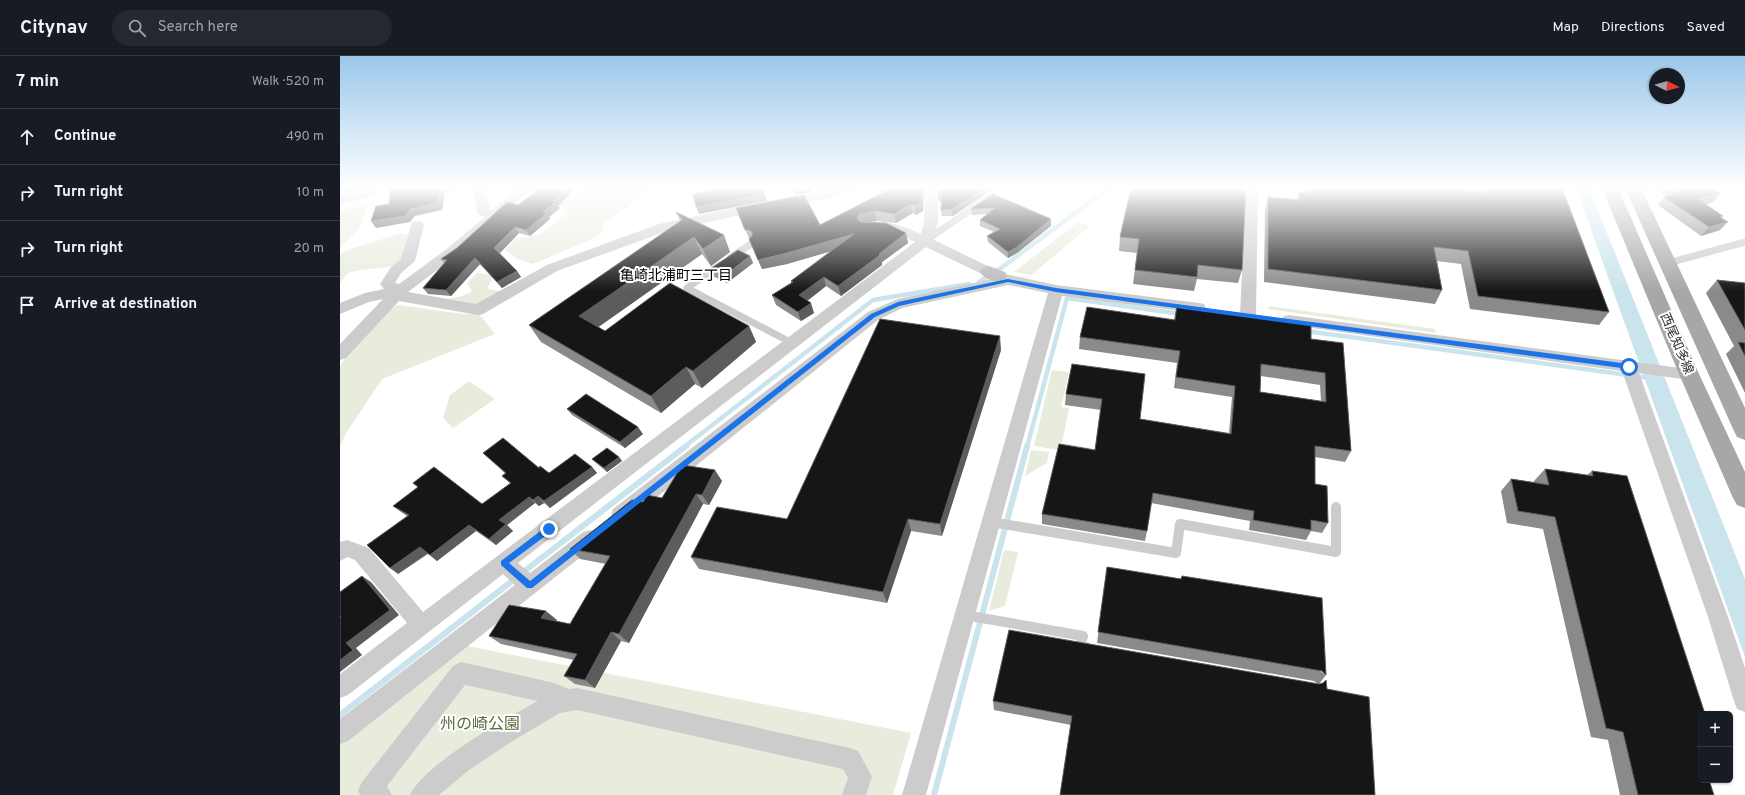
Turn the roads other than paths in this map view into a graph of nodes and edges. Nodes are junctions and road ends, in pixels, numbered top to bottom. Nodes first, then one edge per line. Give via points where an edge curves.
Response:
1 (484, 222) edge
2 (682, 222) edge
3 (931, 222) edge
4 (952, 222) edge
5 (1251, 222) edge
6 (1623, 222) edge
7 (1649, 222) edge
8 (418, 225) dead end
9 (867, 227) edge
10 (925, 241) junction
11 (1745, 242) edge
12 (751, 244) edge
13 (1668, 263) junction
14 (998, 276) junction
15 (1056, 290) junction
16 (398, 293) junction
17 (340, 309) edge
18 (1217, 311) edge
19 (1232, 313) edge
20 (1248, 315) junction
21 (792, 342) junction
22 (340, 354) edge
23 (1634, 367) junction
24 (1681, 373) junction
25 (1745, 431) edge
26 (1745, 498) edge
27 (1336, 507) dead end
28 (991, 522) junction
29 (340, 552) edge
30 (504, 563) junction
31 (525, 582) junction
32 (965, 615) junction
33 (421, 625) junction
34 (1096, 649) edge
35 (340, 686) edge
36 (568, 700) junction
37 (1745, 701) edge
38 (340, 733) edge
39 (380, 795) edge
40 (422, 795) edge
41 (854, 795) edge
42 (914, 795) edge

1 - 16 street
2 - 16 street via 664,226 552,268 478,310
3 - 10 street
4 - 10 lane
5 - 20 street
6 - 24 main road, 西尾知多線
7 - 13 main road, 西尾知多線
8 - 16 street via 408,261 396,270 387,284
9 - 10 street via 893,226
10 - 14 street
10 - 21 street
11 - 13 lane
12 - 21 lane via 687,288
13 - 25 main road, 西尾知多線
14 - 15 street
14 - 31 street via 898,304 873,316
15 - 18 street
15 - 28 street
16 - 17 street via 380,294
16 - 22 street
19 - 20 street
20 - 23 street
21 - 30 street
23 - 24 street
23 - 37 street
24 - 26 main road, 西尾知多線
27 - 28 lane via 1336,552 1180,524 1176,553
28 - 32 street
29 - 33 street via 347,548 362,554
30 - 31 street
30 - 33 street
31 - 38 street
32 - 34 lane via 1083,636 1080,646
32 - 42 street
33 - 35 street
36 - 39 street via 554,694 461,673 370,790
36 - 40 street via 501,734
36 - 41 street via 590,701 850,759 860,777

